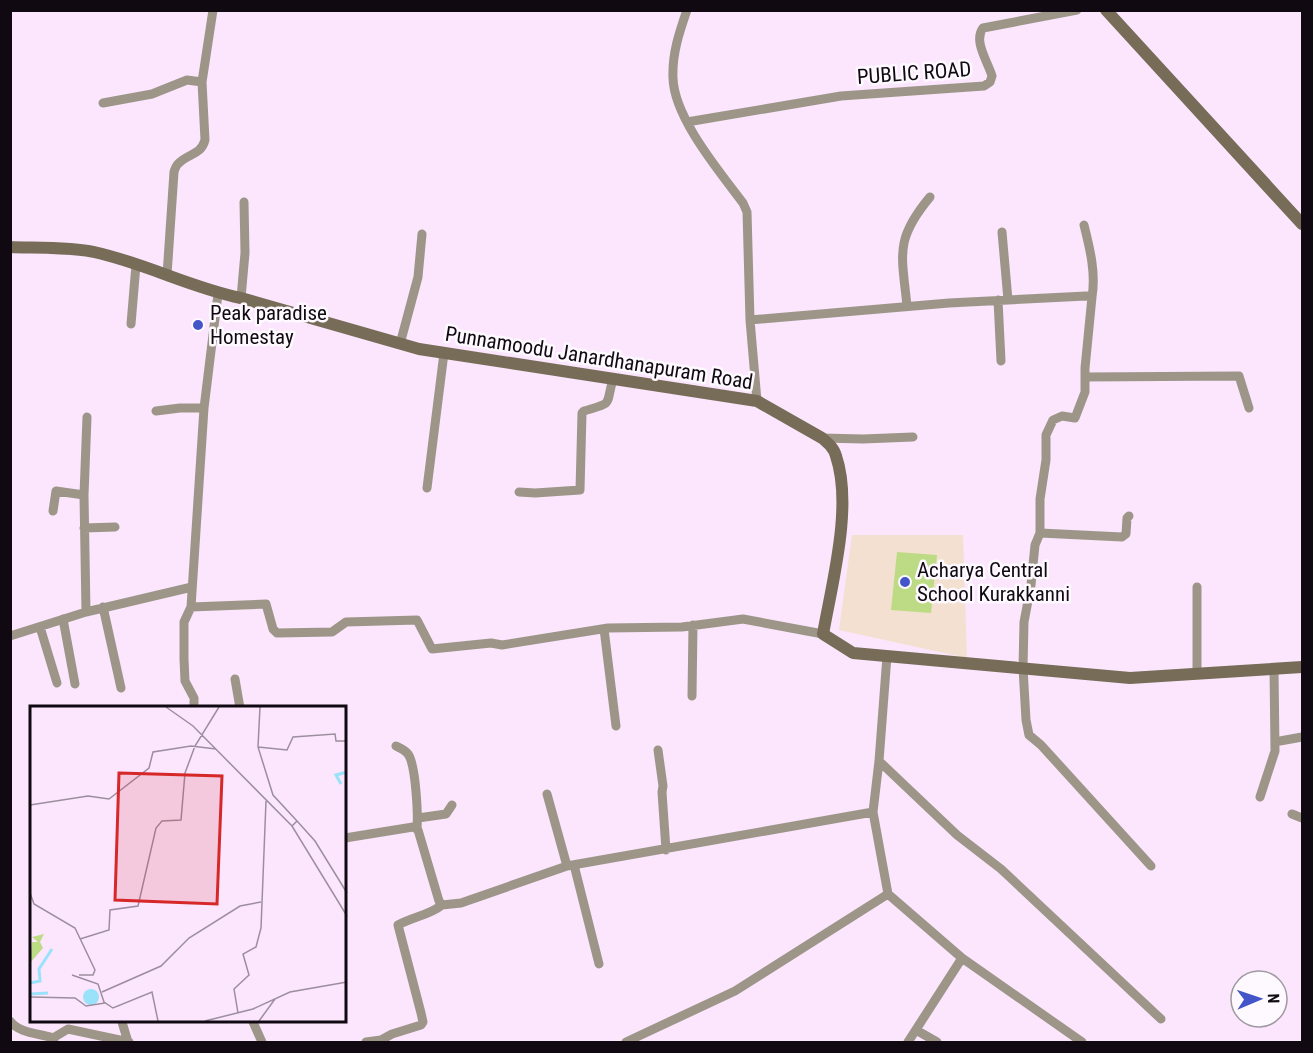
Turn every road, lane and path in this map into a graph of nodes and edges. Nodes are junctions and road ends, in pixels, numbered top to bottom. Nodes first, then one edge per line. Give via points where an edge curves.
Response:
1 (213, 10) edge
2 (687, 10) edge
3 (1077, 10) edge
4 (1106, 10) edge
5 (202, 81) junction
6 (103, 104) dead end
7 (687, 122) junction
8 (930, 197) dead end
9 (244, 202) dead end
10 (1084, 225) dead end
11 (1302, 225) edge
12 (1002, 232) dead end
13 (422, 234) dead end
14 (10, 247) edge
15 (136, 265) junction
16 (167, 274) junction
17 (218, 294) junction
18 (1092, 297) junction
19 (241, 298) junction
20 (1003, 300) junction
21 (907, 306) junction
22 (750, 320) junction
23 (131, 324) dead end
24 (400, 344) junction
25 (444, 353) junction
26 (1001, 361) dead end
27 (1085, 377) junction
28 (613, 379) junction
29 (757, 401) junction
30 (204, 408) junction
31 (1249, 408) dead end
32 (156, 411) dead end
33 (87, 417) dead end
34 (913, 436) dead end
35 (822, 438) junction
36 (427, 488) dead end
37 (519, 492) dead end
38 (84, 495) junction
39 (53, 511) dead end
40 (1129, 516) dead end
41 (115, 527) dead end
42 (84, 528) junction
43 (1040, 533) junction
44 (192, 587) junction
45 (1197, 587) dead end
46 (103, 607) junction
47 (191, 607) junction
48 (86, 612) junction
49 (63, 619) junction
50 (693, 625) junction
51 (40, 627) junction
52 (604, 629) junction
53 (824, 634) junction
54 (10, 636) edge
55 (887, 656) junction
56 (1302, 667) edge
57 (1023, 668) junction
58 (1274, 668) junction
59 (1197, 673) junction
60 (235, 679) dead end
61 (57, 683) dead end
62 (75, 684) dead end
63 (122, 688) dead end
64 (692, 696) dead end
65 (194, 706) edge
66 (240, 706) edge
67 (616, 726) dead end
68 (1302, 737) edge
69 (1280, 741) dead end
70 (396, 746) dead end
71 (658, 750) dead end
72 (879, 761) junction
73 (547, 794) dead end
74 (1260, 797) dead end
75 (452, 805) dead end
76 (873, 812) junction
77 (1292, 814) dead end
78 (418, 818) junction
79 (1302, 818) edge
80 (417, 829) junction
81 (346, 838) edge
82 (666, 850) junction
83 (571, 866) junction
84 (1151, 866) dead end
85 (888, 894) junction
86 (442, 905) junction
87 (962, 957) junction
88 (599, 964) dead end
89 (1161, 1019) dead end
90 (10, 1021) edge
91 (122, 1023) edge
92 (253, 1023) edge
93 (916, 1030) junction
94 (53, 1040) edge
95 (128, 1042) edge
96 (262, 1042) edge
97 (366, 1042) edge
98 (626, 1042) edge
99 (908, 1042) edge
100 (937, 1042) edge
101 (1082, 1042) edge

1 - 5 street
2 - 7 street via 676,45 673,79
3 - 7 street, PUBLIC ROAD via 983,28 979,41 992,76 984,86 841,96
4 - 11 main road
5 - 6 street via 187,80 152,94
5 - 16 street via 205,140 203,147 179,163 174,172
7 - 22 street via 747,212
8 - 21 street via 916,213 902,244
9 - 19 street
10 - 18 street via 1091,254
12 - 20 street
13 - 24 street via 418,278
14 - 15 main road, Punnamoodu Janardhanapuram Road via 93,251
15 - 16 main road, Punnamoodu Janardhanapuram Road
15 - 23 street
16 - 17 main road, Punnamoodu Janardhanapuram Road
17 - 19 main road, Punnamoodu Janardhanapuram Road
17 - 30 street
18 - 20 street
18 - 27 street
19 - 24 main road, Punnamoodu Janardhanapuram Road
20 - 21 street
20 - 26 street
21 - 22 street
22 - 29 street
24 - 25 main road, Punnamoodu Janardhanapuram Road
25 - 28 main road, Punnamoodu Janardhanapuram Road
25 - 36 street
27 - 31 street via 1239,376
27 - 43 street via 1085,392 1075,418 1062,416 1053,420 1046,435
28 - 29 main road, Punnamoodu Janardhanapuram Road
28 - 37 street via 609,401 582,413 580,490
29 - 35 main road, Punnamoodu Janardhanapuram Road
30 - 32 street
30 - 44 street
33 - 38 street
34 - 35 street
35 - 53 main road, Punnamoodu Janardhanapuram Road via 836,454 843,521
38 - 39 street via 56,491
38 - 42 street
40 - 43 street via 1122,537
41 - 42 street
42 - 48 street
43 - 57 street via 1024,622
44 - 46 street
44 - 47 street
45 - 59 street
46 - 48 street
46 - 63 street
47 - 52 street via 266,604 277,633 332,632 346,622 417,620 432,649 502,645
47 - 65 street via 184,621 184,659 185,681
48 - 49 street
49 - 51 street
49 - 62 street
50 - 52 street
50 - 53 street via 743,619
50 - 64 street
51 - 54 street
51 - 61 street
52 - 67 street
53 - 55 main road via 853,653
55 - 57 main road
55 - 72 street
56 - 58 main road
57 - 59 main road via 1130,678
57 - 84 street via 1029,735
58 - 59 main road
58 - 74 street via 1275,751
60 - 66 street
68 - 69 street
70 - 78 street via 410,759
71 - 82 street
72 - 76 street
72 - 89 street
73 - 83 street
75 - 78 street via 446,814
76 - 82 street
76 - 85 street
77 - 79 street
78 - 80 street
80 - 81 street
80 - 86 street
82 - 83 street
83 - 86 street via 461,903
83 - 88 street
85 - 87 street
85 - 98 street via 735,991
86 - 97 street via 398,925 423,1022 381,1040
87 - 93 street
87 - 101 street
90 - 94 street via 15,1027
91 - 95 street
92 - 96 street
93 - 99 street
93 - 100 street
94 - 95 street via 68,1029

